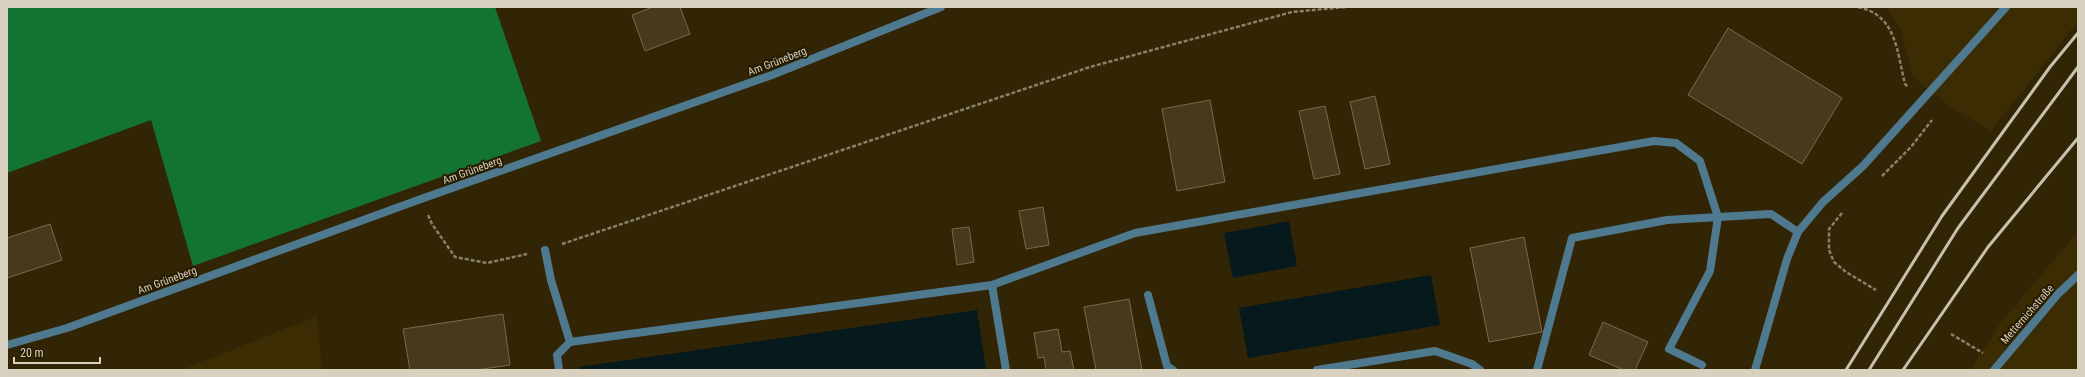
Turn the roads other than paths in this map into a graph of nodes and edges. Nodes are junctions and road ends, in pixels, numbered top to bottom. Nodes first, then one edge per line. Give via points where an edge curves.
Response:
1 (941, 7) edge
2 (2006, 7) edge
3 (1718, 217) junction
4 (1798, 232) junction
5 (545, 250) road end
6 (2078, 275) edge
7 (992, 285) junction
8 (1148, 295) dead end
9 (570, 342) junction
10 (7, 345) edge
11 (1702, 365) dead end
12 (560, 370) edge
13 (1006, 370) edge
14 (1173, 370) edge
15 (1317, 370) edge
16 (1480, 370) edge
17 (1537, 370) edge
18 (1754, 370) edge
19 (1994, 370) edge

1 - 10 street, Am Grüneberg via 772,75 67,328
2 - 4 street via 1868,160 1823,202
3 - 4 street via 1771,214
3 - 7 street via 1700,161 1676,143 1654,141 1135,233
3 - 11 street via 1710,271 1669,349
3 - 17 street via 1667,220 1572,238
4 - 18 street via 1787,259
5 - 9 street via 551,280
6 - 19 street, Metternichstraße via 2058,294
7 - 9 street
7 - 13 street
8 - 14 street via 1167,366
9 - 12 street via 557,355
15 - 16 street via 1435,351 1472,364

